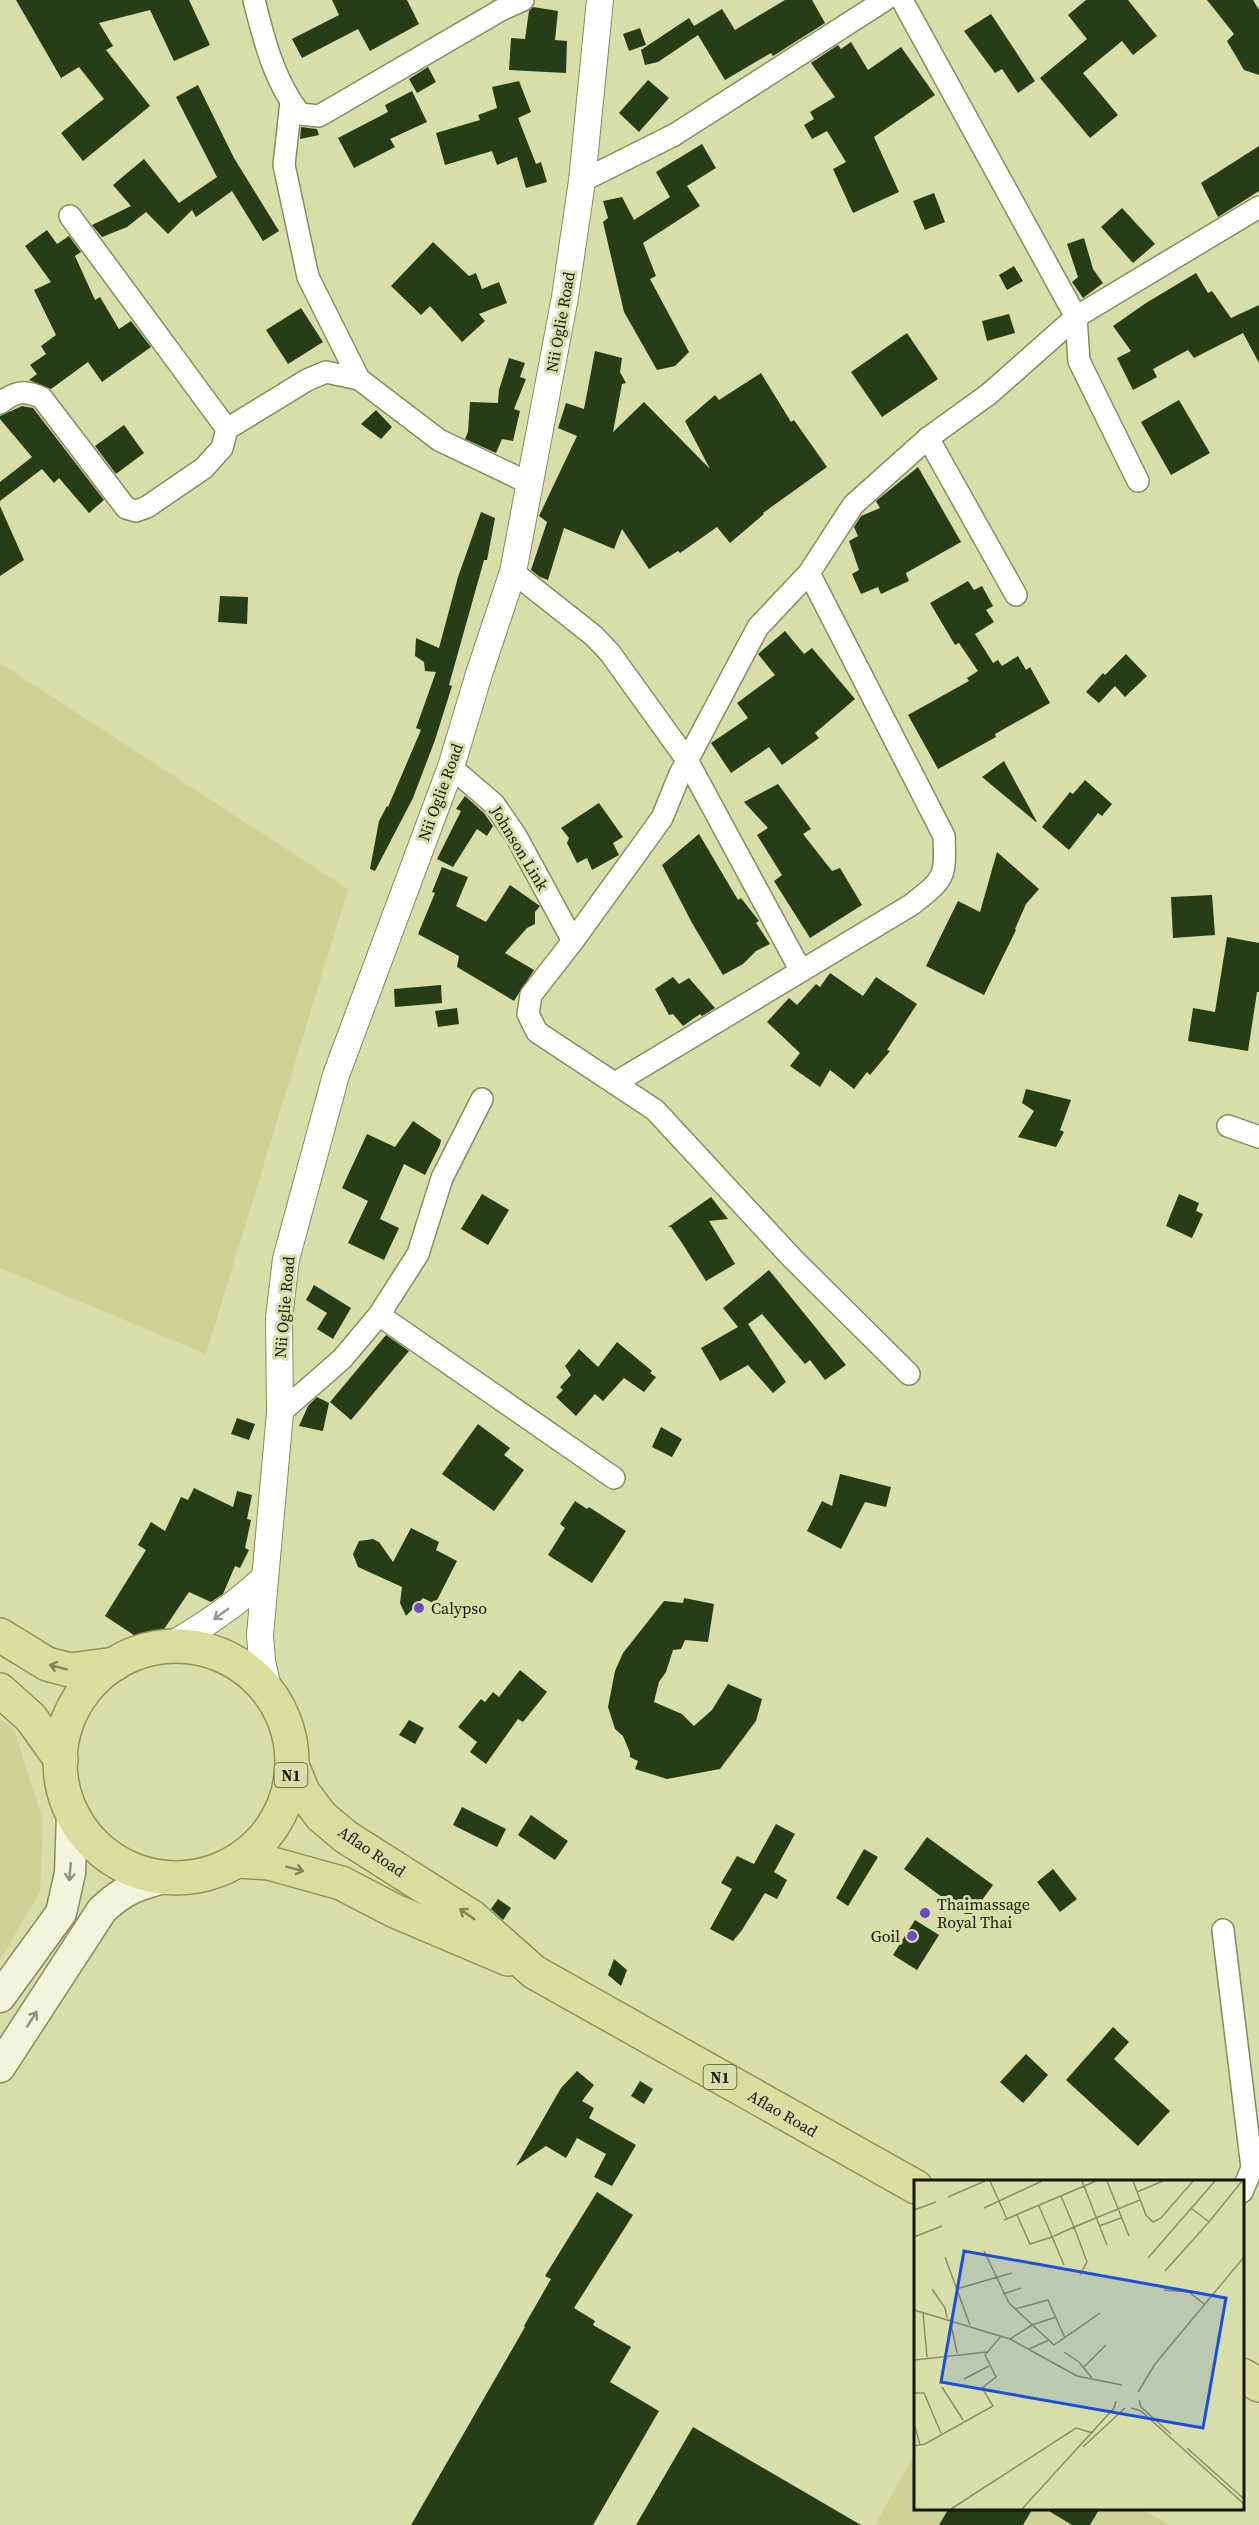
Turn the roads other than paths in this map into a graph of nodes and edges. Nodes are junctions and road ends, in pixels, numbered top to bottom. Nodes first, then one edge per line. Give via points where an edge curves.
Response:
1 (254, 0) edge
2 (523, 0) edge
3 (600, 0) edge
4 (885, 0) edge
5 (902, 0) edge
6 (291, 102) junction
7 (582, 181) junction
8 (1259, 207) edge
9 (70, 216) dead end
10 (1076, 317) junction
11 (360, 379) junction
12 (0, 403) edge
13 (227, 429) junction
14 (928, 438) junction
15 (1138, 481) dead end
16 (531, 484) junction
17 (513, 573) junction
18 (809, 573) junction
19 (1016, 595) dead end
20 (687, 760) junction
21 (451, 767) junction
22 (573, 941) junction
23 (801, 971) junction
24 (615, 1083) junction
25 (482, 1099) dead end
26 (1228, 1126) dead end
27 (1259, 1137) edge
28 (379, 1315) junction
29 (909, 1374) dead end
30 (280, 1413) junction
31 (614, 1478) dead end
32 (266, 1577) junction
33 (0, 1635) edge
34 (169, 1646) junction
35 (115, 1664) junction
36 (0, 1690) edge
37 (269, 1693) junction
38 (61, 1760) junction
39 (292, 1765) junction
40 (72, 1814) junction
41 (238, 1861) junction
42 (164, 1878) junction
43 (1223, 1930) dead end
44 (526, 1966) junction
45 (0, 1997) edge
46 (0, 2067) edge
47 (914, 2186) edge
48 (1244, 2187) edge
49 (1244, 2376) edge
50 (1259, 2385) edge

1 - 6 street via 275,74
2 - 6 street via 319,116 300,114
3 - 7 street, Nii Oglie Road
4 - 7 street via 674,135
5 - 10 street
6 - 11 street via 284,165 308,277
7 - 16 street, Nii Oglie Road
8 - 10 street
9 - 13 street
10 - 14 street via 989,394
10 - 15 street via 1079,361
11 - 13 street via 326,372
11 - 16 street via 439,440
12 - 13 street via 15,392 31,392 42,398 126,508 136,511 204,468 222,448
14 - 18 street via 853,505
14 - 19 street
16 - 17 street, Nii Oglie Road
17 - 20 street via 610,653
17 - 21 street, Nii Oglie Road
18 - 20 street via 758,627
18 - 23 street via 944,836 946,869 933,887 911,905
20 - 22 street via 662,818
20 - 23 street
21 - 22 street, Johnson Link via 494,804 516,836
21 - 30 street, Nii Oglie Road via 336,1075 286,1258 279,1318
22 - 24 street via 531,995 528,1014 537,1032
23 - 24 street
24 - 29 street via 655,1110 793,1259
25 - 28 street via 442,1178 418,1254
26 - 27 street
28 - 30 street via 342,1359
28 - 31 street
30 - 32 street, Nii Oglie Road
32 -> 34 street via 215,1619
32 - 37 street, Nii Oglie Road via 260,1635
35 -> 33 highway, N1 via 70,1670 47,1664
34 - 35 highway, N1 via 150,1649
34 - 37 highway, N1 via 207,1650 225,1657 242,1667
35 - 38 highway, N1 via 87,1689 76,1705 68,1722
36 - 38 highway, N1 via 31,1718
37 - 39 highway, N1 via 286,1727
38 - 40 highway, N1
39 - 41 highway, N1 via 285,1803 277,1820 253,1850
44 -> 39 highway, Aflao Road / N1 via 472,1917 346,1837 321,1816 303,1792
40 - 42 highway, N1 via 96,1846 111,1858
40 -> 45 main road via 70,1874 61,1913
41 - 42 highway, N1 via 202,1876
41 -> 44 highway, Aflao Road / N1 via 269,1863 341,1883 395,1911
46 -> 42 main road via 102,1910 128,1889
43 - 48 street via 1252,2168
44 - 47 highway, Aflao Road / N1
49 - 50 highway

